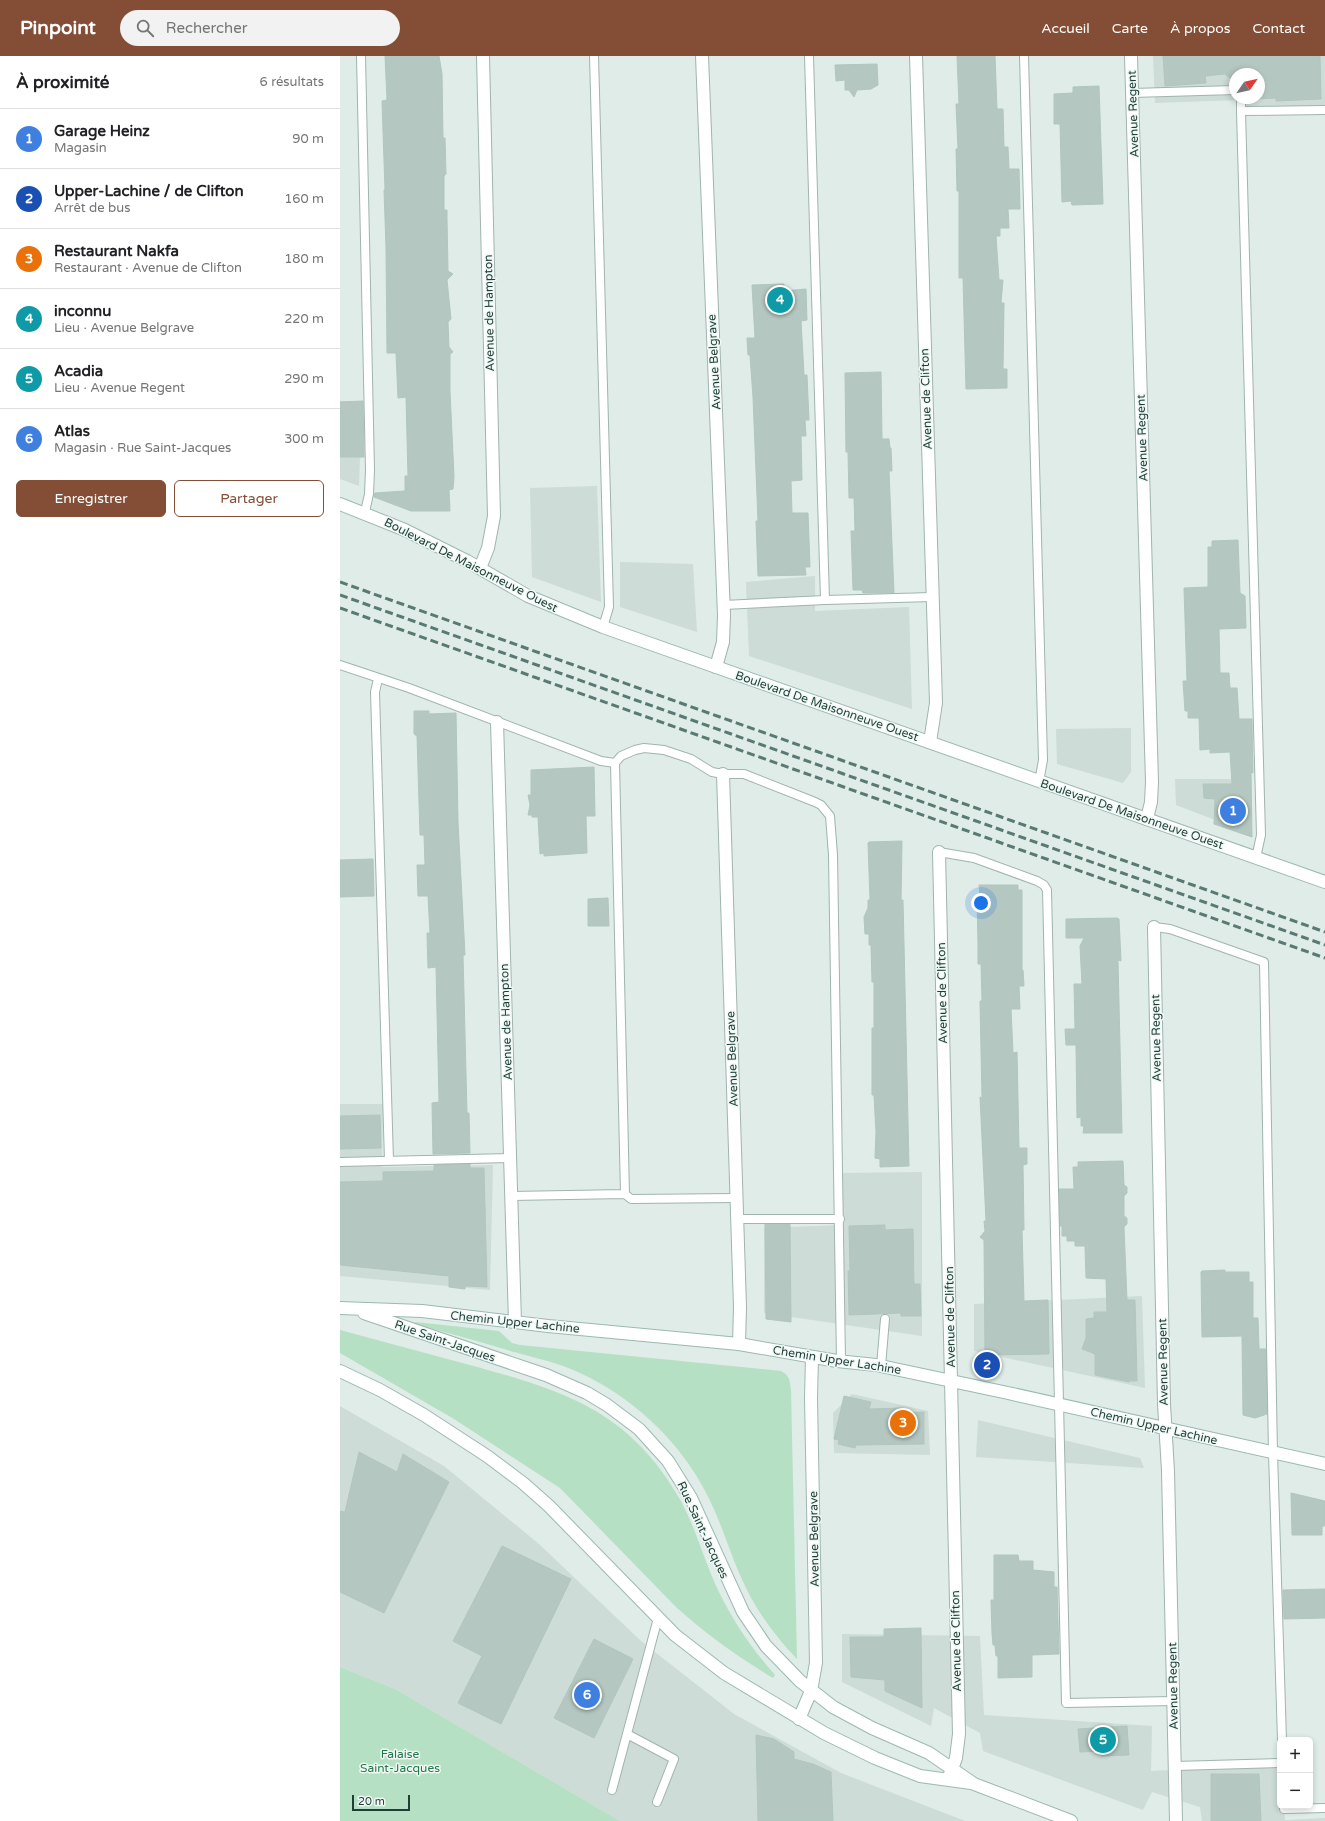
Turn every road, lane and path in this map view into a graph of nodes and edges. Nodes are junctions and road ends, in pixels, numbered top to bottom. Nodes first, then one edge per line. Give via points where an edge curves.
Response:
1 (361, 56) edge
2 (483, 56) edge
3 (594, 56) edge
4 (702, 56) edge
5 (809, 56) edge
6 (916, 56) edge
7 (1024, 56) edge
8 (1132, 56) edge
9 (1229, 90) edge
10 (1132, 94) junction
11 (1241, 104) edge
12 (1325, 110) edge
13 (1241, 111) junction
14 (340, 504) edge
15 (364, 512) junction
16 (480, 568) junction
17 (932, 597) junction
18 (825, 600) junction
19 (724, 605) junction
20 (603, 627) junction
21 (340, 665) edge
22 (716, 667) junction
23 (378, 679) junction
24 (498, 722) junction
25 (930, 742) junction
26 (614, 763) junction
27 (723, 774) junction
28 (1039, 782) junction
29 (1147, 819) junction
30 (939, 852) joint
31 (1256, 858) junction
32 (1325, 882) edge
33 (1154, 927) joint
34 (510, 1158) junction
35 (389, 1161) junction
36 (340, 1162) edge
37 (624, 1194) junction
38 (511, 1196) junction
39 (736, 1198) junction
40 (737, 1219) junction
41 (840, 1219) junction
42 (340, 1308) edge
43 (353, 1309) junction
44 (886, 1319) dead end
45 (515, 1322) junction
46 (739, 1344) junction
47 (812, 1357) junction
48 (841, 1361) junction
49 (881, 1366) junction
50 (340, 1371) edge
51 (951, 1381) junction
52 (1058, 1405) junction
53 (1166, 1429) junction
54 (1273, 1453) junction
55 (1325, 1464) edge
56 (658, 1618) junction
57 (811, 1690) junction
58 (1173, 1701) junction
59 (799, 1718) junction
60 (627, 1734) junction
61 (1282, 1737) edge
62 (1277, 1764) edge
63 (1174, 1766) junction
64 (952, 1768) junction
65 (947, 1781) junction
66 (974, 1784) junction
67 (612, 1790) dead end
68 (657, 1802) dead end
69 (1313, 1808) edge
70 (1325, 1808) edge
71 (1071, 1821) edge
72 (1176, 1821) edge

1 - 15 lane via 370,470 369,494
2 - 16 street, Avenue de Hampton via 494,516 490,540
3 - 20 lane via 609,607
4 - 19 street, Avenue Belgrave
5 - 18 lane
6 - 17 street, Avenue de Clifton
7 - 28 lane via 1043,760
8 - 10 street, Avenue Regent
9 - 10 lane
10 - 29 street, Avenue Regent via 1152,782
11 - 13 lane
12 - 13 lane
13 - 31 lane via 1261,835
14 - 15 street, Boulevard De Maisonneuve Ouest
15 - 16 street, Boulevard De Maisonneuve Ouest via 438,545
16 - 20 street, Boulevard De Maisonneuve Ouest via 528,596
17 - 18 lane
17 - 25 street, Avenue de Clifton via 936,703
18 - 19 lane
19 - 22 street, Avenue Belgrave via 723,642
20 - 22 street, Boulevard De Maisonneuve Ouest
21 - 23 lane
22 - 25 street, Boulevard De Maisonneuve Ouest
23 - 24 lane
23 - 35 lane via 375,692
24 - 26 lane via 601,761
24 - 34 street, Avenue de Hampton
25 - 28 street, Boulevard De Maisonneuve Ouest
26 - 27 lane via 628,752 644,748 654,749 678,754 712,772
26 - 37 lane
27 - 39 street, Avenue Belgrave
27 - 41 lane via 744,774 816,802 830,816
28 - 29 street, Boulevard De Maisonneuve Ouest
29 - 31 street, Boulevard De Maisonneuve Ouest
30 - 51 street, Avenue de Clifton
30 - 52 lane via 974,858 1037,881 1047,890
31 - 32 street, Boulevard De Maisonneuve Ouest
33 - 53 street, Avenue Regent
33 - 54 lane via 1170,929 1264,962
34 - 35 lane
34 - 38 street, Avenue de Hampton
35 - 36 lane
37 - 38 lane
37 - 39 lane via 631,1199
38 - 45 street, Avenue de Hampton
39 - 40 street, Avenue Belgrave
40 - 41 lane
40 - 46 street, Avenue Belgrave
41 - 48 lane
42 - 43 street, Chemin Upper Lachine
43 - 45 street, Chemin Upper Lachine via 422,1311
43 - 57 street, Rue Saint-Jacques via 566,1383 607,1405 639,1429 668,1461 691,1498 732,1590 753,1629 782,1664
44 - 49 lane
45 - 46 street, Chemin Upper Lachine
46 - 47 street, Chemin Upper Lachine
47 - 48 street, Chemin Upper Lachine
47 - 57 street, Avenue Belgrave via 816,1663
48 - 49 street, Chemin Upper Lachine
49 - 51 street, Chemin Upper Lachine
50 - 56 street, Rue Saint-Jacques via 424,1415 517,1478 558,1514
51 - 52 street, Chemin Upper Lachine
51 - 64 street, Avenue de Clifton via 958,1734 956,1758
52 - 53 street, Chemin Upper Lachine
52 - 58 lane via 1066,1703
53 - 54 street, Chemin Upper Lachine
53 - 58 street, Avenue Regent
54 - 55 street, Chemin Upper Lachine
54 - 61 lane
56 - 59 street, Rue Saint-Jacques via 690,1648 724,1673
56 - 60 lane
57 - 59 street, Avenue Belgrave
57 - 64 street, Rue Saint-Jacques via 833,1708 929,1753
58 - 63 street, Avenue Regent
59 - 65 street, Rue Saint-Jacques via 850,1746 900,1769
60 - 67 lane
60 - 68 lane via 674,1759
62 - 63 lane
63 - 72 street, Avenue Regent
64 - 65 street, Avenue de Clifton
64 - 66 street, Rue Saint-Jacques
65 - 66 street, Rue Saint-Jacques
66 - 71 street, Rue Saint-Jacques
69 - 70 lane

